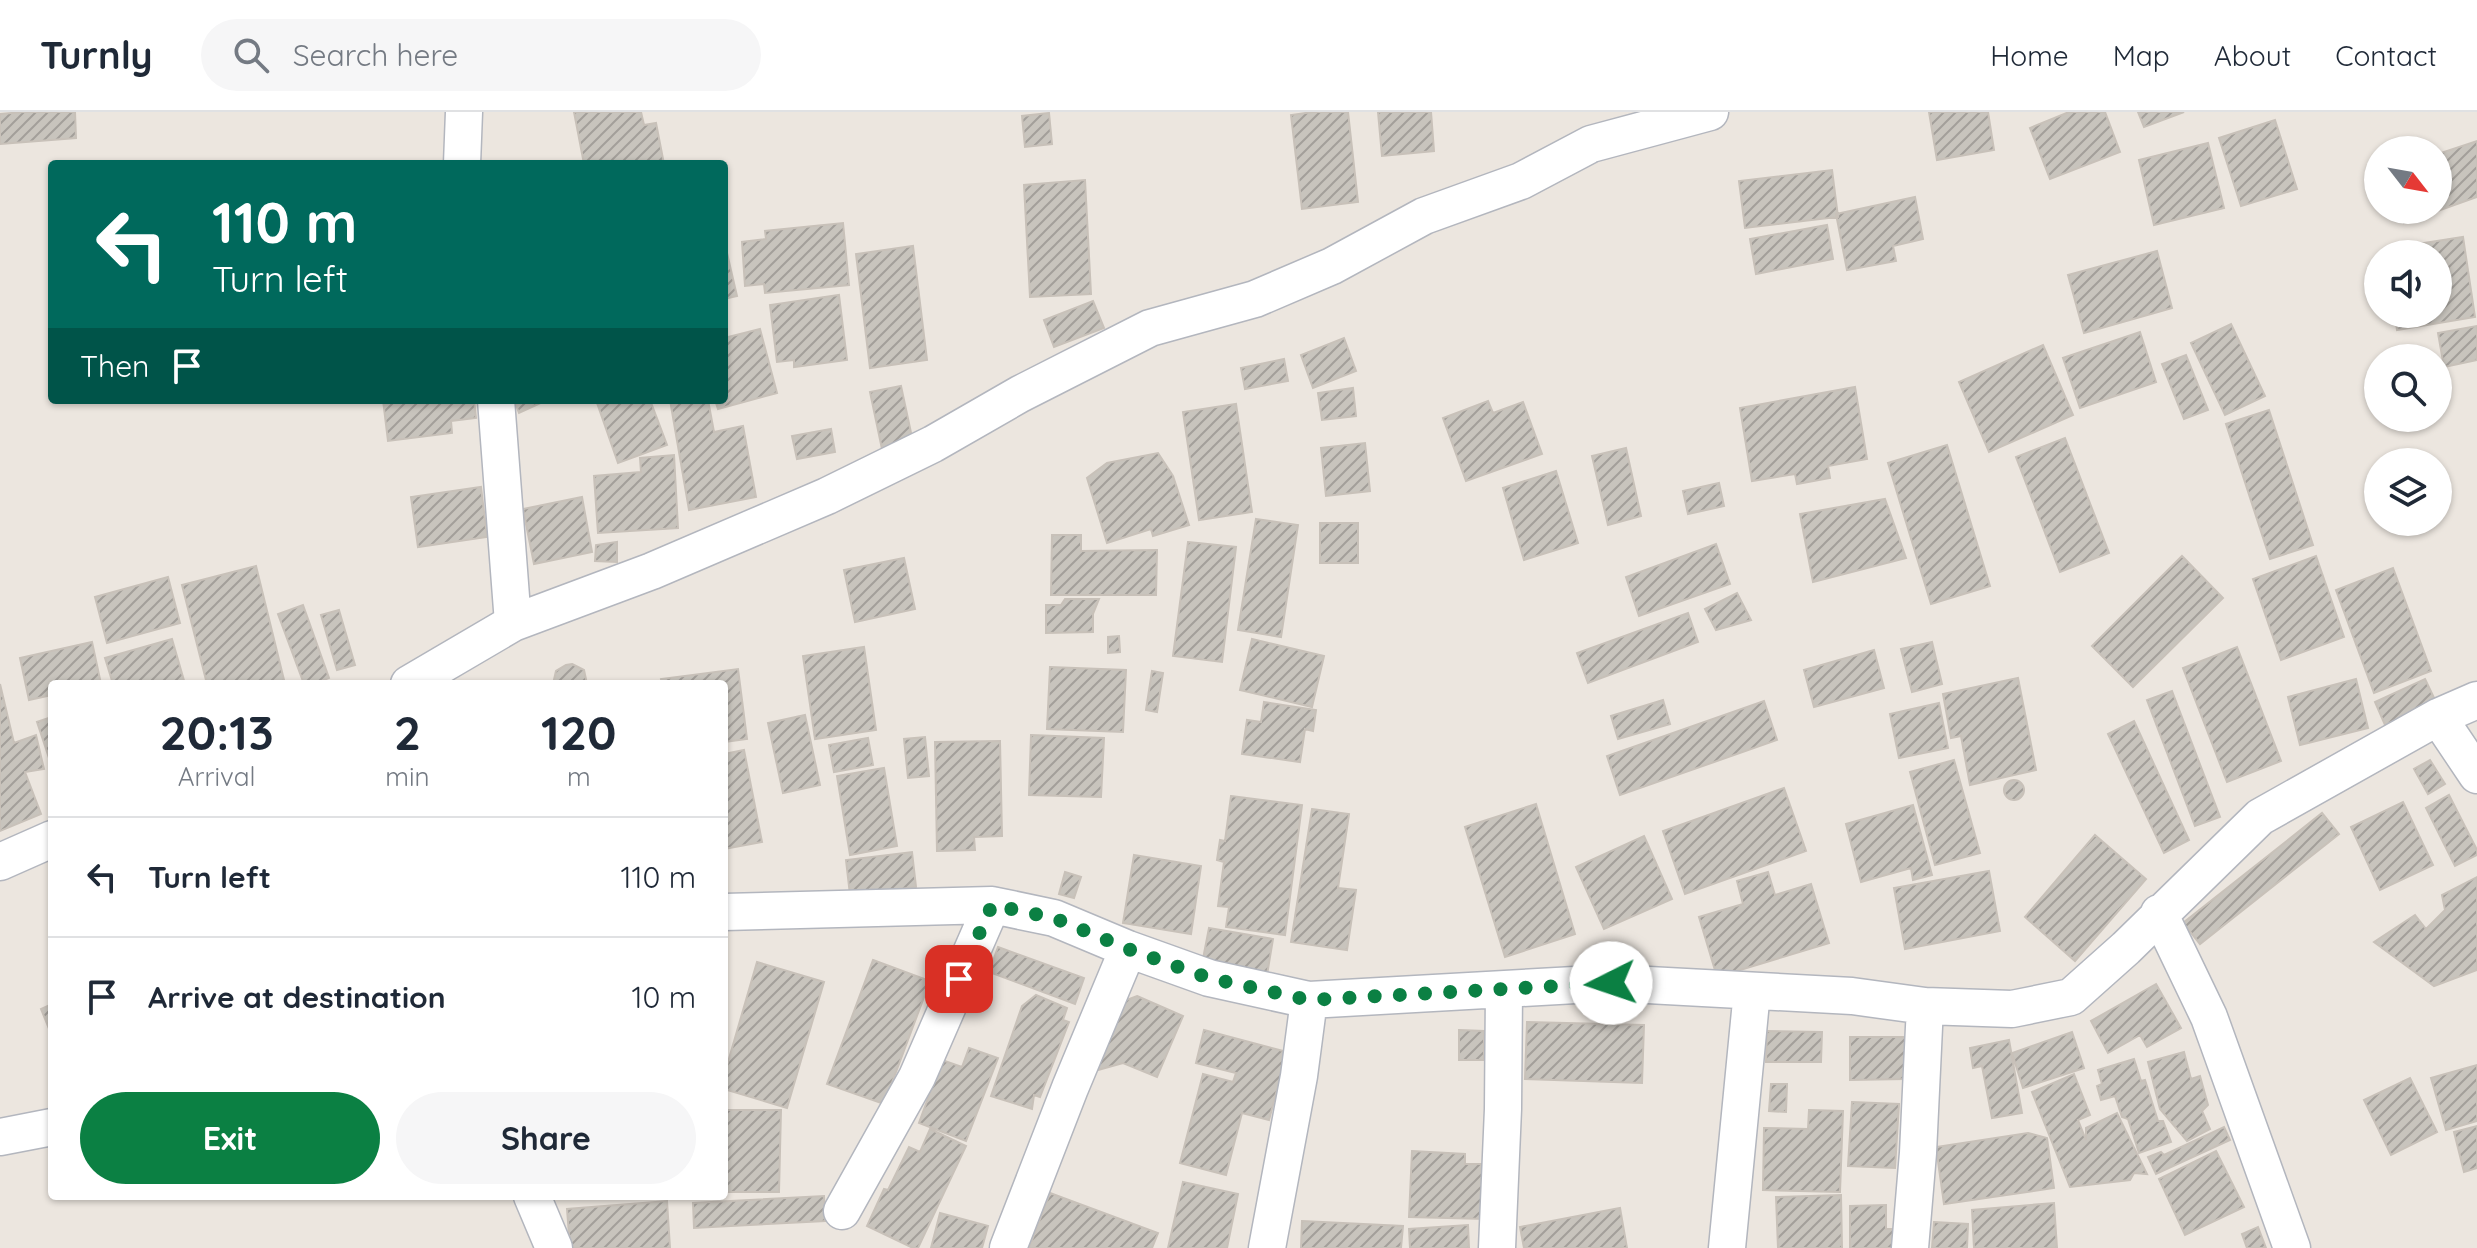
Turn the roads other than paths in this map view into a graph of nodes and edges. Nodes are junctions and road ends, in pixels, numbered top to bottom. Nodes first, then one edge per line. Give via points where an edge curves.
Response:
1 (464, 112) edge
2 (1710, 112) edge
3 (462, 160) edge
4 (496, 404) edge
5 (513, 623) junction
6 (416, 680) edge
7 (2477, 700) edge
8 (2438, 717) junction
9 (2477, 775) edge
10 (48, 841) edge
11 (0, 862) edge
12 (992, 905) junction
13 (728, 912) edge
14 (2159, 913) junction
15 (1128, 949) junction
16 (1504, 990) junction
17 (1752, 991) junction
18 (1309, 1000) junction
19 (1925, 1006) junction
20 (48, 1128) edge
21 (0, 1137) edge
22 (534, 1200) edge
23 (842, 1211) dead end
24 (554, 1248) edge
25 (1008, 1248) edge
26 (1267, 1248) edge
27 (1497, 1248) edge
28 (1727, 1248) edge
29 (1910, 1248) edge
30 (2292, 1248) edge

1 - 3 street
2 - 5 street via 1591,144 1521,181 1424,216 1332,266 1255,299 1150,328 827,496
4 - 5 street
5 - 6 street
7 - 8 street
8 - 9 street
8 - 14 street via 2260,817
10 - 11 street
12 - 13 street
12 - 15 street via 1054,918
12 - 23 street via 917,1077
14 - 19 street via 2071,997 2012,1009
14 - 30 street via 2209,1017
15 - 18 street via 1209,978
15 - 25 street
16 - 17 street via 1611,983
16 - 18 street
16 - 27 street
17 - 19 street
17 - 28 street
18 - 26 street
19 - 29 street
20 - 21 street
22 - 24 street

